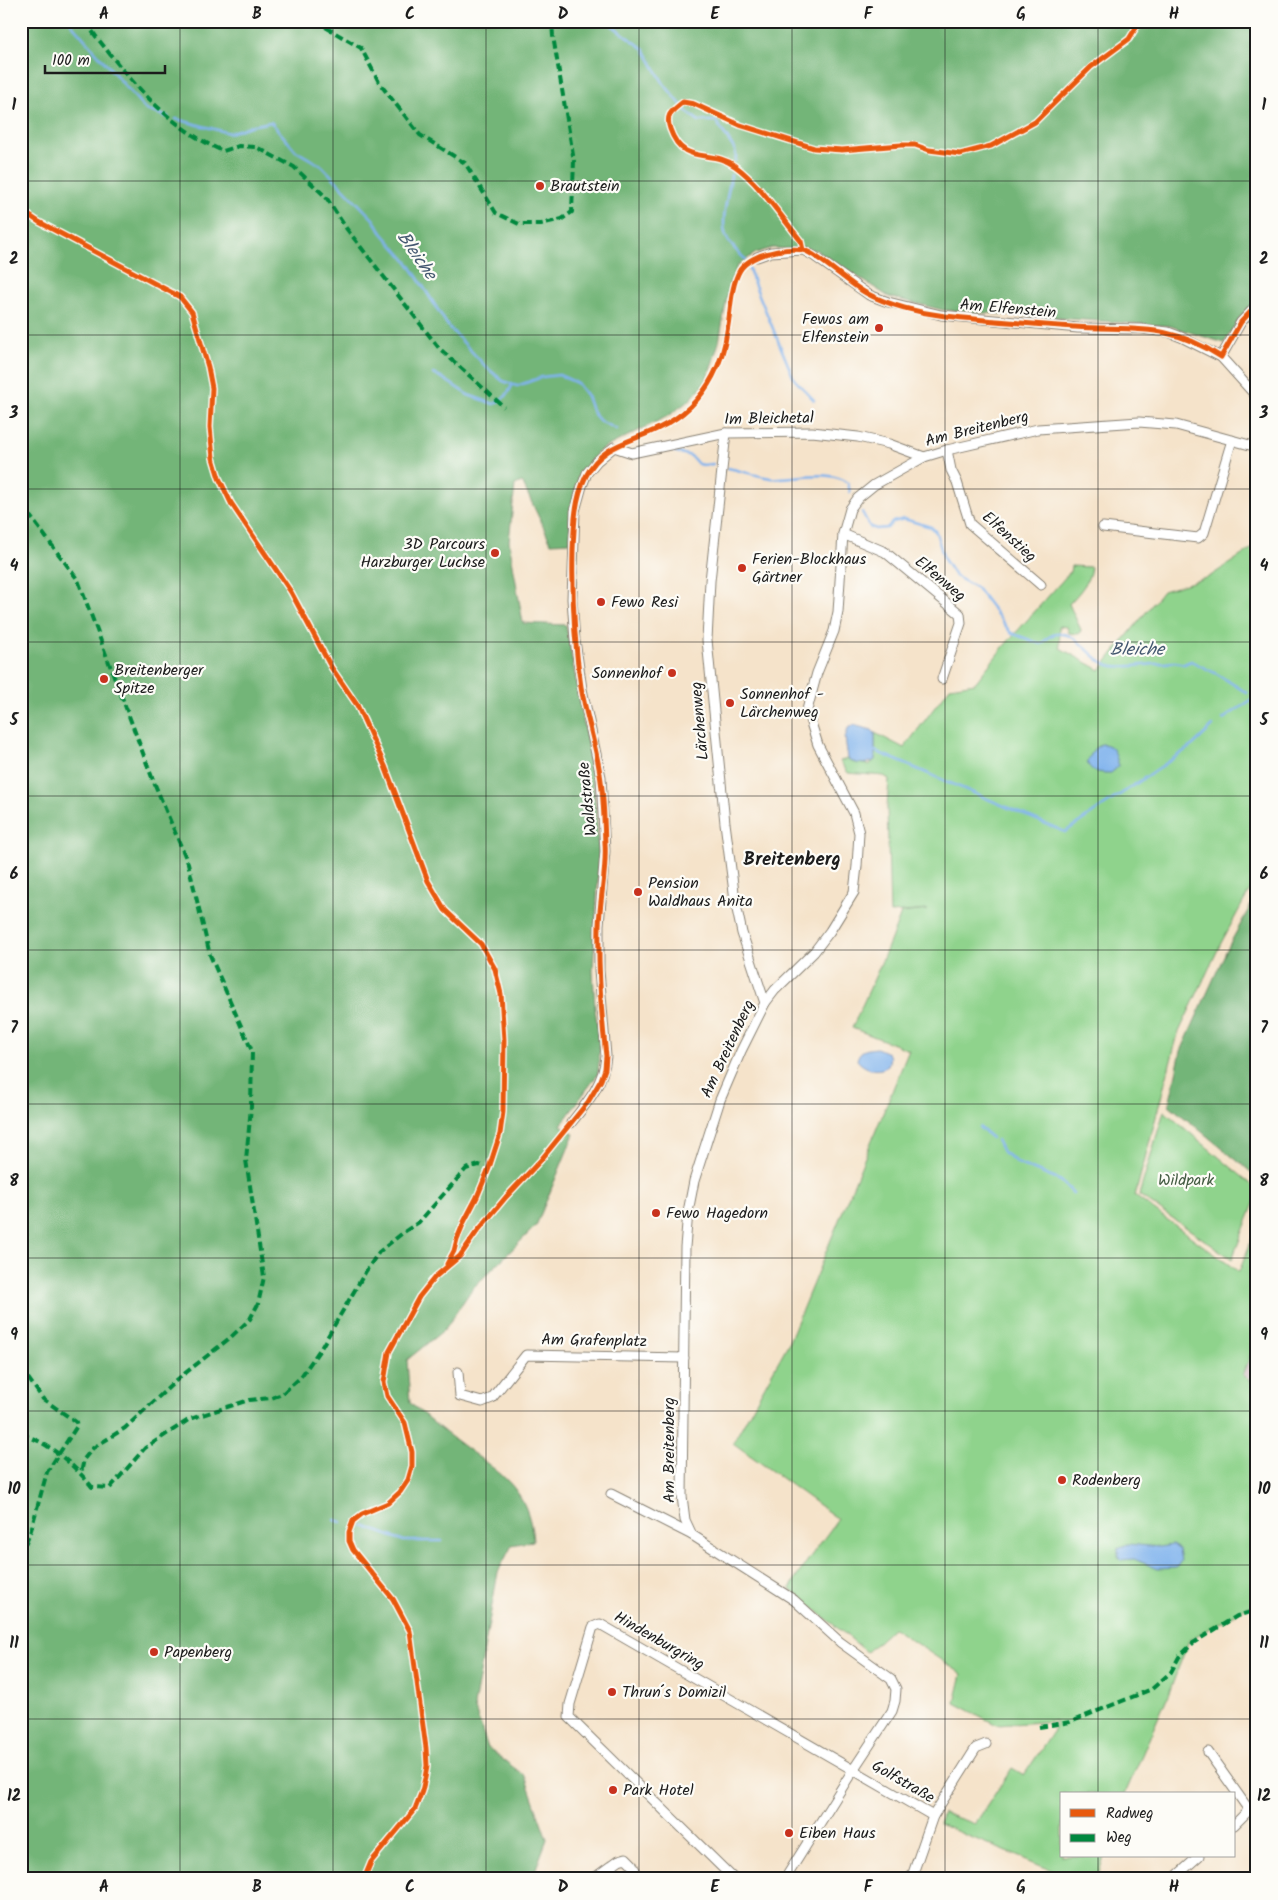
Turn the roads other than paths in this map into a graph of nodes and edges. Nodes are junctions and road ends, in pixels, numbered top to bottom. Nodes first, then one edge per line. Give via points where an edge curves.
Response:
1 (757, 257) dead end
2 (1257, 305) edge
3 (1221, 357) junction
4 (1257, 397) edge
5 (726, 433) junction
6 (1232, 440) junction
7 (614, 447) joint
8 (1257, 447) edge
9 (947, 450) junction
10 (924, 457) junction
11 (1103, 527) dead end
12 (843, 534) junction
13 (1041, 586) dead end
14 (942, 679) dead end
15 (765, 1003) junction
16 (571, 1123) dead end
17 (684, 1358) junction
18 (458, 1372) dead end
19 (611, 1494) dead end
20 (692, 1535) junction
21 (986, 1744) dead end
22 (1208, 1752) dead end
23 (853, 1770) junction
24 (1253, 1810) edge
25 (933, 1816) junction
26 (1236, 1823) edge
27 (1197, 1858) edge
28 (593, 1879) edge
29 (639, 1879) edge
30 (734, 1879) edge
31 (785, 1879) edge
32 (911, 1879) edge
33 (1173, 1879) edge

1 - 3 street, Am Elfenstein via 771,252 803,250 869,295 912,309 941,315 1078,328 1168,332
2 - 3 street via 1241,322
3 - 4 street, Am Elfenstein
5 - 7 street, Im Bleichetal via 632,453
5 - 10 street, Im Bleichetal via 812,432 858,437
5 - 15 street, Lärchenweg via 707,640 735,900 742,933
6 - 8 street, Am Breitenberg
6 - 9 street, Am Breitenberg via 1176,425 1139,422 1038,430
6 - 11 street via 1202,537
7 - 16 street, Waldstraße via 596,460 587,473 575,511 572,600 575,640 601,777 606,852 599,924 599,970 606,1056 601,1080
9 - 10 street, Am Breitenberg
9 - 13 street, Elfenstieg via 970,524
10 - 12 street, Am Breitenberg via 874,485 858,498 850,509
12 - 14 street, Elfenweg via 885,552 960,614 962,623
12 - 15 street, Am Breitenberg via 838,612 807,710 818,745 854,813 859,833 854,892 814,952
15 - 17 street, Am Breitenberg via 720,1100 694,1181 685,1247
17 - 18 street, Am Grafenplatz via 526,1355 492,1398 482,1402 460,1396
17 - 20 street, Am Breitenberg via 682,1496 685,1520
19 - 20 street, Am Breitenberg
20 - 23 street, Am Breitenberg via 794,1600 840,1642 891,1679 896,1689 892,1711
21 - 25 street via 976,1748
22 - 24 street
23 - 25 street, Golfstraße
23 - 30 street, Hindenburgring via 600,1624 593,1627 569,1717
23 - 31 street
24 - 26 street
25 - 32 street, Golfstraße
27 - 33 street
28 - 29 street via 626,1858

